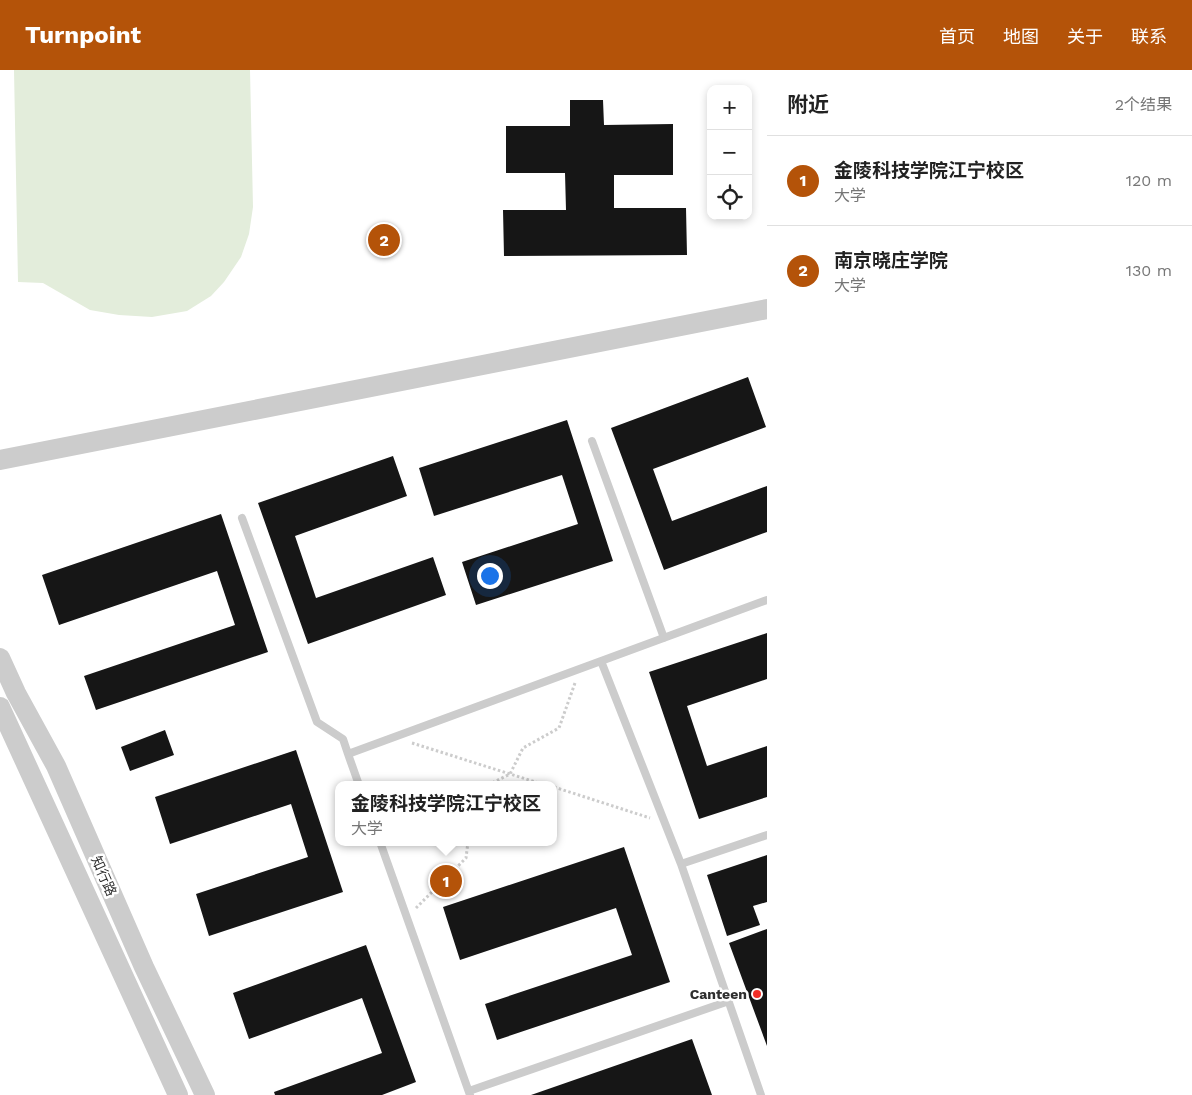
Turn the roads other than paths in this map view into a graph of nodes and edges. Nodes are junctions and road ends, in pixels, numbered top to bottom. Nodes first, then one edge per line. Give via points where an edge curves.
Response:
1 (767, 309) edge
2 (592, 441) dead end
3 (0, 460) edge
4 (242, 518) dead end
5 (767, 600) edge
6 (664, 638) junction
7 (0, 658) edge
8 (600, 661) junction
9 (0, 707) edge
10 (348, 754) junction
11 (358, 781) edge
12 (767, 835) edge
13 (381, 846) edge
14 (681, 864) junction
15 (729, 1001) junction
16 (470, 1093) edge
17 (178, 1095) edge
18 (205, 1095) edge
19 (761, 1095) edge

1 - 3 street
2 - 6 lane
4 - 10 lane via 317,722 343,739
5 - 6 lane
6 - 8 lane
7 - 18 street, 知行路 via 56,766 144,967
8 - 10 lane
8 - 14 lane
9 - 17 street, 知行路
10 - 11 lane
12 - 14 lane
13 - 16 lane
14 - 15 lane
15 - 16 lane
15 - 19 lane

